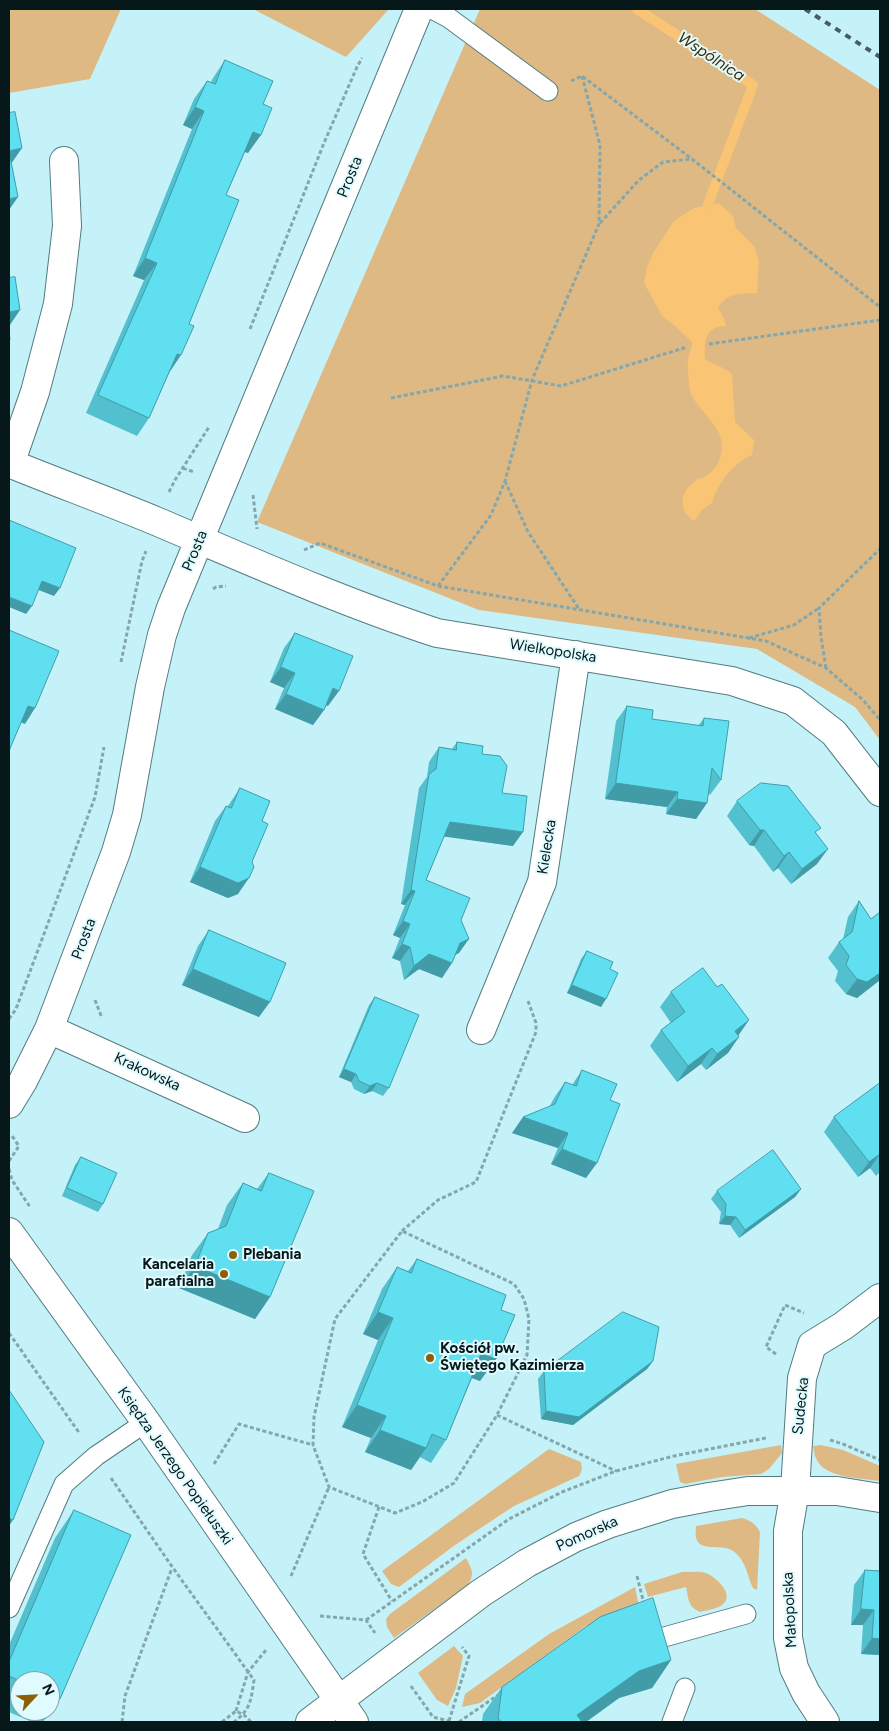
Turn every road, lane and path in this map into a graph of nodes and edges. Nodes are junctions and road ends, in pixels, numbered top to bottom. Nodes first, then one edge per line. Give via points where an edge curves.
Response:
1 (420, 9) edge
2 (432, 9) edge
3 (582, 76) junction
4 (548, 91) joint
5 (692, 159) junction
6 (64, 160) dead end
7 (600, 224) junction
8 (880, 307) edge
9 (880, 320) edge
10 (710, 344) dead end
11 (687, 347) dead end
12 (532, 380) junction
13 (391, 398) dead end
14 (9, 463) edge
15 (505, 481) junction
16 (200, 541) junction
17 (880, 549) edge
18 (298, 552) dead end
19 (249, 561) junction
20 (438, 586) junction
21 (210, 592) dead end
22 (819, 608) junction
23 (579, 610) junction
24 (748, 638) junction
25 (576, 655) junction
26 (826, 668) junction
27 (880, 720) edge
28 (880, 792) edge
29 (92, 992) dead end
30 (527, 998) dead end
31 (49, 1029) junction
32 (480, 1030) dead end
33 (96, 1050) junction
34 (9, 1104) edge
35 (246, 1118) dead end
36 (9, 1131) edge
37 (9, 1161) edge
38 (402, 1231) junction
39 (9, 1232) edge
40 (880, 1298) edge
41 (9, 1333) edge
42 (497, 1415) junction
43 (146, 1422) junction
44 (827, 1439) dead end
45 (313, 1445) junction
46 (96, 1456) junction
47 (219, 1456) dead end
48 (880, 1460) edge
49 (616, 1472) dead end
50 (329, 1487) junction
51 (794, 1490) junction
52 (880, 1498) edge
53 (379, 1506) junction
54 (172, 1568) junction
55 (637, 1576) dead end
56 (289, 1582) dead end
57 (392, 1601) dead end
58 (9, 1608) edge
59 (646, 1613) edge
60 (746, 1614) dead end
61 (650, 1641) edge
62 (460, 1644) dead end
63 (411, 1685) dead end
64 (685, 1688) dead end
65 (506, 1689) edge
66 (346, 1711) edge
67 (244, 1715) junction
68 (433, 1717) junction
69 (122, 1722) edge
70 (222, 1722) edge
71 (234, 1722) edge
72 (251, 1722) edge
73 (310, 1722) edge
74 (430, 1722) edge
75 (451, 1722) edge
76 (459, 1722) edge
77 (672, 1722) edge
78 (826, 1722) edge

1 - 16 street, Prosta
2 - 4 lane
3 - 4 path
3 - 5 path
3 - 7 path via 600,145
5 - 7 path via 663,162 639,180
5 - 8 path
6 - 14 street via 67,226 58,304 35,392
7 - 12 path
9 - 10 path
11 - 12 path via 561,386
12 - 13 path via 503,376
12 - 15 path
14 - 16 street
15 - 20 path via 491,515
15 - 23 path via 528,532
16 - 19 street, Wielkopolska
16 - 31 street, Prosta via 170,608 162,635 127,815 116,852
17 - 22 path
18 - 20 path via 320,543
19 - 21 path via 240,588 216,587
19 - 25 street, Wielkopolska via 390,618 437,633
20 - 23 path
22 - 24 path via 794,625
22 - 26 path
23 - 24 path
24 - 26 path via 766,641
25 - 28 street, Wielkopolska via 732,681 793,701 834,732
25 - 32 street, Kielecka via 542,882
26 - 27 path via 863,700
29 - 33 path via 105,1028
30 - 38 path via 536,1032 476,1182 438,1200
31 - 33 street, Krakowska
31 - 34 street, Prosta
33 - 35 street, Krakowska
36 - 37 path via 19,1146
38 - 42 path via 514,1284 524,1299 529,1318 527,1355
38 - 45 path via 335,1319 314,1417
39 - 43 street, Księdza Jerzego Popiełuszki
40 - 51 street, Sudecka via 812,1346 802,1378
41 - 46 path
42 - 49 path
42 - 53 path via 454,1483 395,1513
43 - 46 lane
43 - 66 street, Księdza Jerzego Popiełuszki
44 - 48 path
45 - 47 path via 239,1424
45 - 50 path
46 - 54 path
46 - 58 lane via 64,1484
50 - 53 path
50 - 56 path
51 - 52 street, Pomorska via 837,1491
51 - 66 street, Pomorska via 748,1492 681,1502 576,1537 481,1593
51 - 78 street, Małopolska via 788,1531 788,1638 794,1668
53 - 57 path via 363,1554
54 - 67 path via 254,1680 251,1702
54 - 69 path via 126,1696
55 - 59 path
60 - 61 lane
62 - 75 path via 469,1656
63 - 68 path
64 - 77 lane
65 - 76 path
66 - 73 street, Pomorska
67 - 70 path via 236,1711
67 - 71 path
67 - 72 path
68 - 74 path
68 - 75 path

